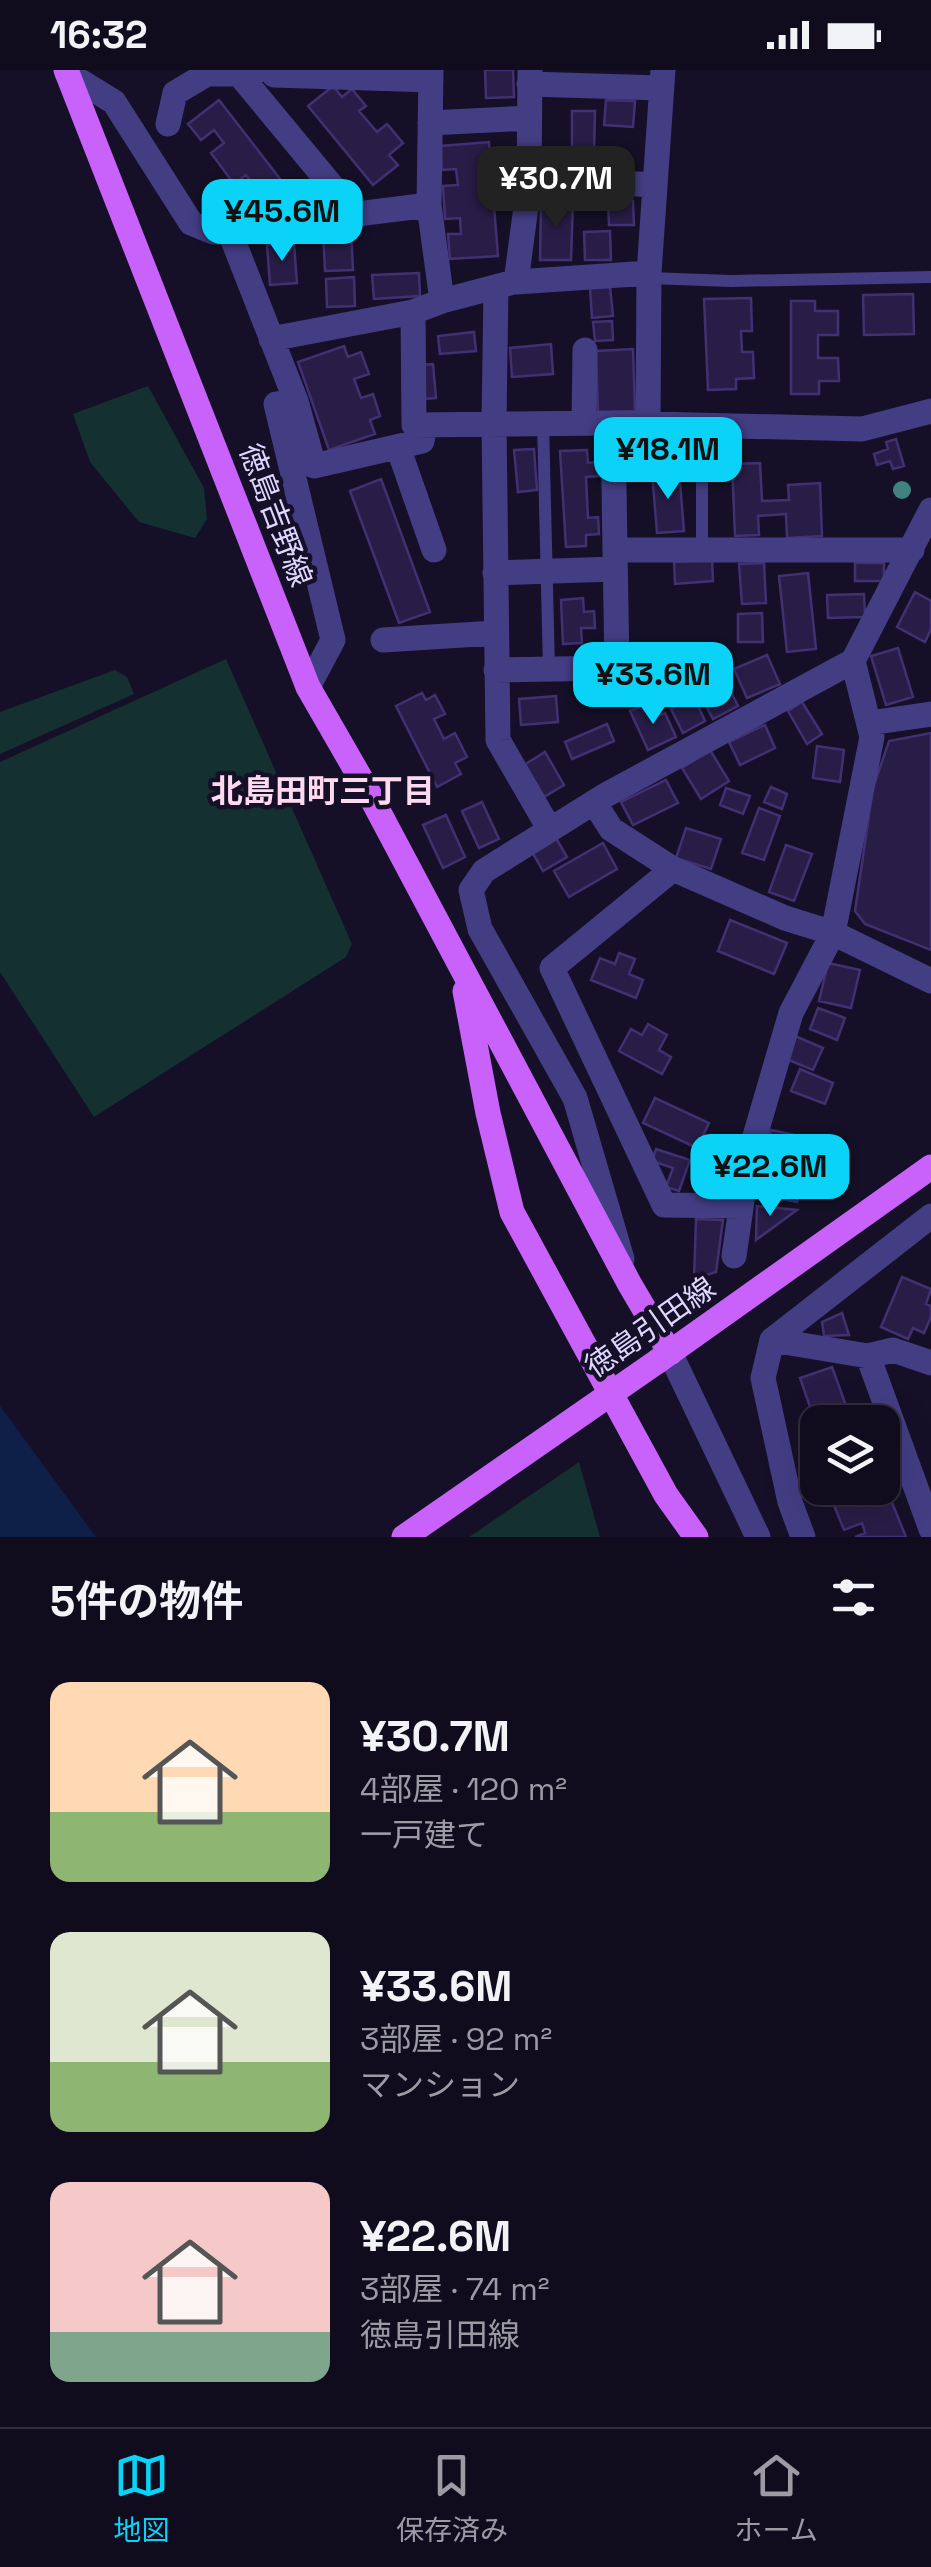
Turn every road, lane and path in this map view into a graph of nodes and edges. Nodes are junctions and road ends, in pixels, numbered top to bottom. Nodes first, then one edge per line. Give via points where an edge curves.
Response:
1 (66, 72) edge
2 (272, 72) edge
3 (240, 74) junction
4 (431, 75) edge
5 (530, 77) edge
6 (662, 79) edge
7 (529, 118) junction
8 (430, 123) junction
9 (168, 124) dead end
10 (530, 178) junction
11 (655, 185) junction
12 (429, 205) junction
13 (355, 214) junction
14 (229, 230) junction
15 (649, 276) junction
16 (931, 277) edge
17 (506, 284) junction
18 (442, 301) junction
19 (414, 312) junction
20 (272, 338) junction
21 (584, 350) dead end
22 (296, 401) junction
23 (931, 411) edge
24 (494, 422) junction
25 (544, 422) junction
26 (584, 423) junction
27 (613, 423) junction
28 (425, 424) junction
29 (648, 424) junction
30 (702, 425) junction
31 (398, 447) junction
32 (931, 510) edge
33 (920, 545) edge
34 (434, 550) dead end
35 (702, 550) junction
36 (615, 560) junction
37 (546, 571) junction
38 (495, 574) junction
39 (495, 633) junction
40 (384, 640) dead end
41 (853, 661) junction
42 (496, 670) junction
43 (548, 670) junction
44 (308, 687) junction
45 (931, 714) edge
46 (868, 723) junction
47 (594, 802) junction
48 (550, 830) junction
49 (673, 870) junction
50 (833, 933) junction
51 (461, 967) junction
52 (931, 980) edge
53 (931, 1167) edge
54 (741, 1206) junction
55 (931, 1216) edge
56 (734, 1256) dead end
57 (629, 1283) junction
58 (772, 1340) junction
59 (868, 1356) junction
60 (664, 1357) junction
61 (931, 1363) edge
62 (931, 1529) edge
63 (404, 1537) edge
64 (696, 1537) edge
65 (758, 1537) edge
66 (803, 1537) edge

1 - 14 street via 114,102 191,223
1 - 44 main road, 徳島吉野線
2 - 3 street
2 - 4 street
3 - 9 street via 207,74 175,93
3 - 13 street
4 - 8 street
5 - 6 street
5 - 7 street
6 - 11 street
7 - 8 street
7 - 10 street
8 - 12 street
10 - 11 street
10 - 17 street
11 - 15 street
12 - 13 street
12 - 18 street
13 - 14 street
14 - 20 street
15 - 16 lane
15 - 17 street
15 - 29 street
17 - 18 street
17 - 24 street
18 - 19 street
19 - 20 street
19 - 28 street via 414,425
20 - 22 street
21 - 26 street
22 - 31 street via 314,466
22 - 44 street via 276,404 333,640
23 - 30 street via 862,429
24 - 25 street
24 - 28 street
24 - 38 street
25 - 26 street
25 - 37 lane
26 - 27 street
27 - 29 street
27 - 36 street
28 - 31 street via 422,441
29 - 30 street
30 - 35 lane
31 - 34 street
32 - 33 street
33 - 35 street
33 - 41 street
35 - 36 street
36 - 37 street
36 - 43 street via 617,668
37 - 38 street
37 - 43 lane
38 - 39 street
39 - 40 street
39 - 42 street
41 - 46 street
41 - 47 street
42 - 43 street
42 - 48 street via 498,740
44 - 51 main road, 徳島吉野線
45 - 46 street
46 - 50 street via 872,737
47 - 48 street
47 - 49 street via 611,829
48 - 57 street via 484,870 471,890 480,929 575,1098
49 - 50 street
49 - 54 street via 552,968 664,1205
50 - 52 street
50 - 54 street via 791,1013
51 - 57 main road, 徳島吉野線
51 - 64 main road, 徳島吉野線 via 512,1212
53 - 60 main road, 徳島引田線
54 - 56 street
55 - 58 street
57 - 60 main road, 徳島吉野線
58 - 59 street
58 - 66 street via 762,1378
59 - 61 street via 893,1350
59 - 62 street
60 - 63 main road, 徳島引田線, bridge
60 - 65 street

